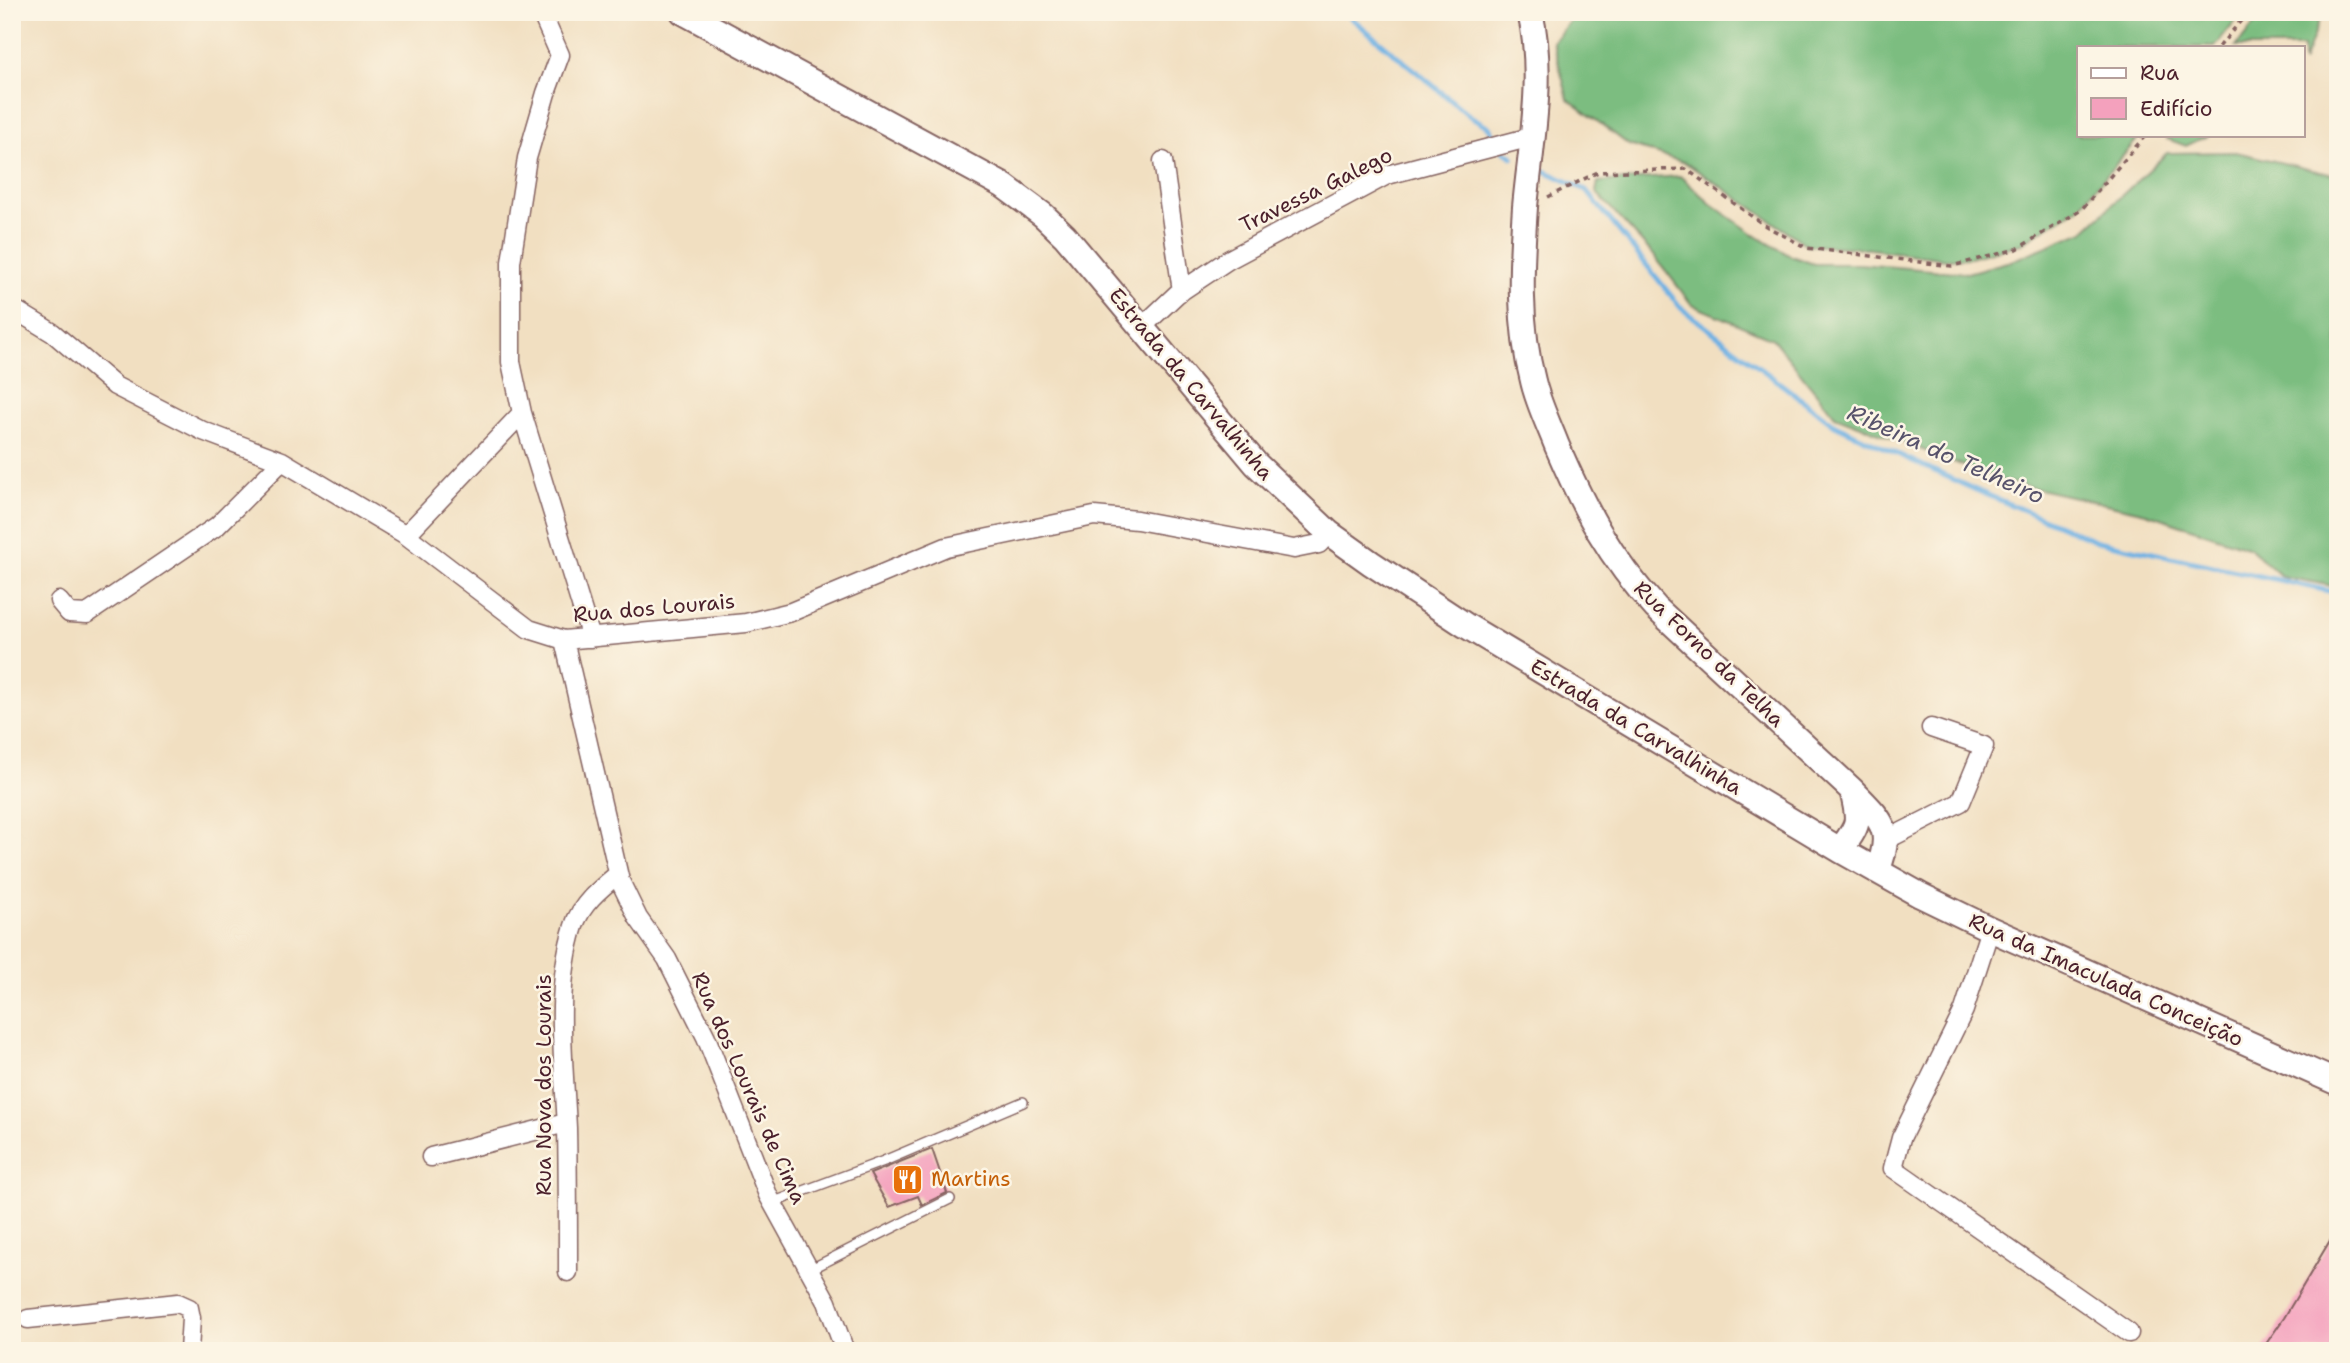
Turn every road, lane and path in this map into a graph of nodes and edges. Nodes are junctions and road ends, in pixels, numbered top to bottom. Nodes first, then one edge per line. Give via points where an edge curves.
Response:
1 (541, 12) edge
2 (683, 12) edge
3 (1530, 12) edge
4 (2248, 12) edge
5 (2220, 46) edge
6 (2145, 136) edge
7 (1531, 137) junction
8 (1163, 161) dead end
9 (1525, 209) junction
10 (1182, 291) junction
11 (12, 309) edge
12 (1142, 327) junction
13 (522, 413) junction
14 (282, 461) junction
15 (1329, 533) junction
16 (405, 535) junction
17 (59, 601) dead end
18 (591, 638) junction
19 (564, 640) junction
20 (1931, 727) dead end
21 (1852, 790) junction
22 (1856, 830) junction
23 (1886, 836) junction
24 (1840, 850) junction
25 (1877, 871) junction
26 (618, 874) junction
27 (1990, 929) junction
28 (2338, 1083) edge
29 (1023, 1102) dead end
30 (566, 1123) junction
31 (431, 1157) dead end
32 (950, 1199) dead end
33 (774, 1202) junction
34 (809, 1270) junction
35 (568, 1272) dead end
36 (28, 1319) dead end
37 (2129, 1333) dead end
38 (189, 1351) edge
39 (845, 1351) edge

1 - 13 street via 560,55 527,158 511,262 511,362
2 - 12 main road, Estrada da Carvalhinha via 1023,199 1065,236
3 - 7 main road, Rua Forno da Telha via 1538,76
4 - 5 path
6 - 9 path via 2081,210 2017,249 1952,265 1807,248 1764,225 1686,169 1598,172
7 - 9 main road, Rua Forno da Telha
7 - 10 street, Travessa Galego via 1387,175 1228,260
8 - 10 street
9 - 21 main road, Rua Forno da Telha via 1522,300 1533,381 1569,473 1611,554 1656,608
10 - 12 street, Travessa Galego
11 - 14 street, Rua dos Lourais via 53,333 115,386 203,431
12 - 15 main road, Estrada da Carvalhinha via 1234,439
13 - 16 street
13 - 18 street
14 - 16 street, Rua dos Lourais
14 - 17 street via 216,526 87,614 69,613
15 - 18 street, Rua dos Lourais via 1320,544 1294,549 1094,516 946,547 792,611 746,623
15 - 24 main road, Estrada da Carvalhinha via 1465,625
16 - 19 street, Rua dos Lourais via 529,629
18 - 19 street, Rua dos Lourais
19 - 26 street, Rua dos Lourais de Cima
20 - 23 street via 1984,746 1961,802
21 - 22 main road
21 - 23 main road, Rua Forno da Telha
22 - 23 main road via 1874,826
22 - 24 main road
23 - 25 main road via 1887,847
24 - 25 main road, Estrada da Carvalhinha
25 - 27 main road, Rua da Imaculada Conceição
26 - 30 street, Rua Nova dos Lourais via 594,894 574,924 565,972 562,1059
26 - 33 street, Rua dos Lourais de Cima via 706,1037
27 - 28 main road, Rua da Imaculada Conceição
27 - 37 street via 1964,1010 1901,1138 1893,1168
29 - 33 lane
30 - 31 street
30 - 35 street, Rua Nova dos Lourais
32 - 34 lane
33 - 34 street, Rua dos Lourais de Cima
34 - 39 street, Rua dos Lourais de Cima
36 - 38 street via 178,1303 189,1308

